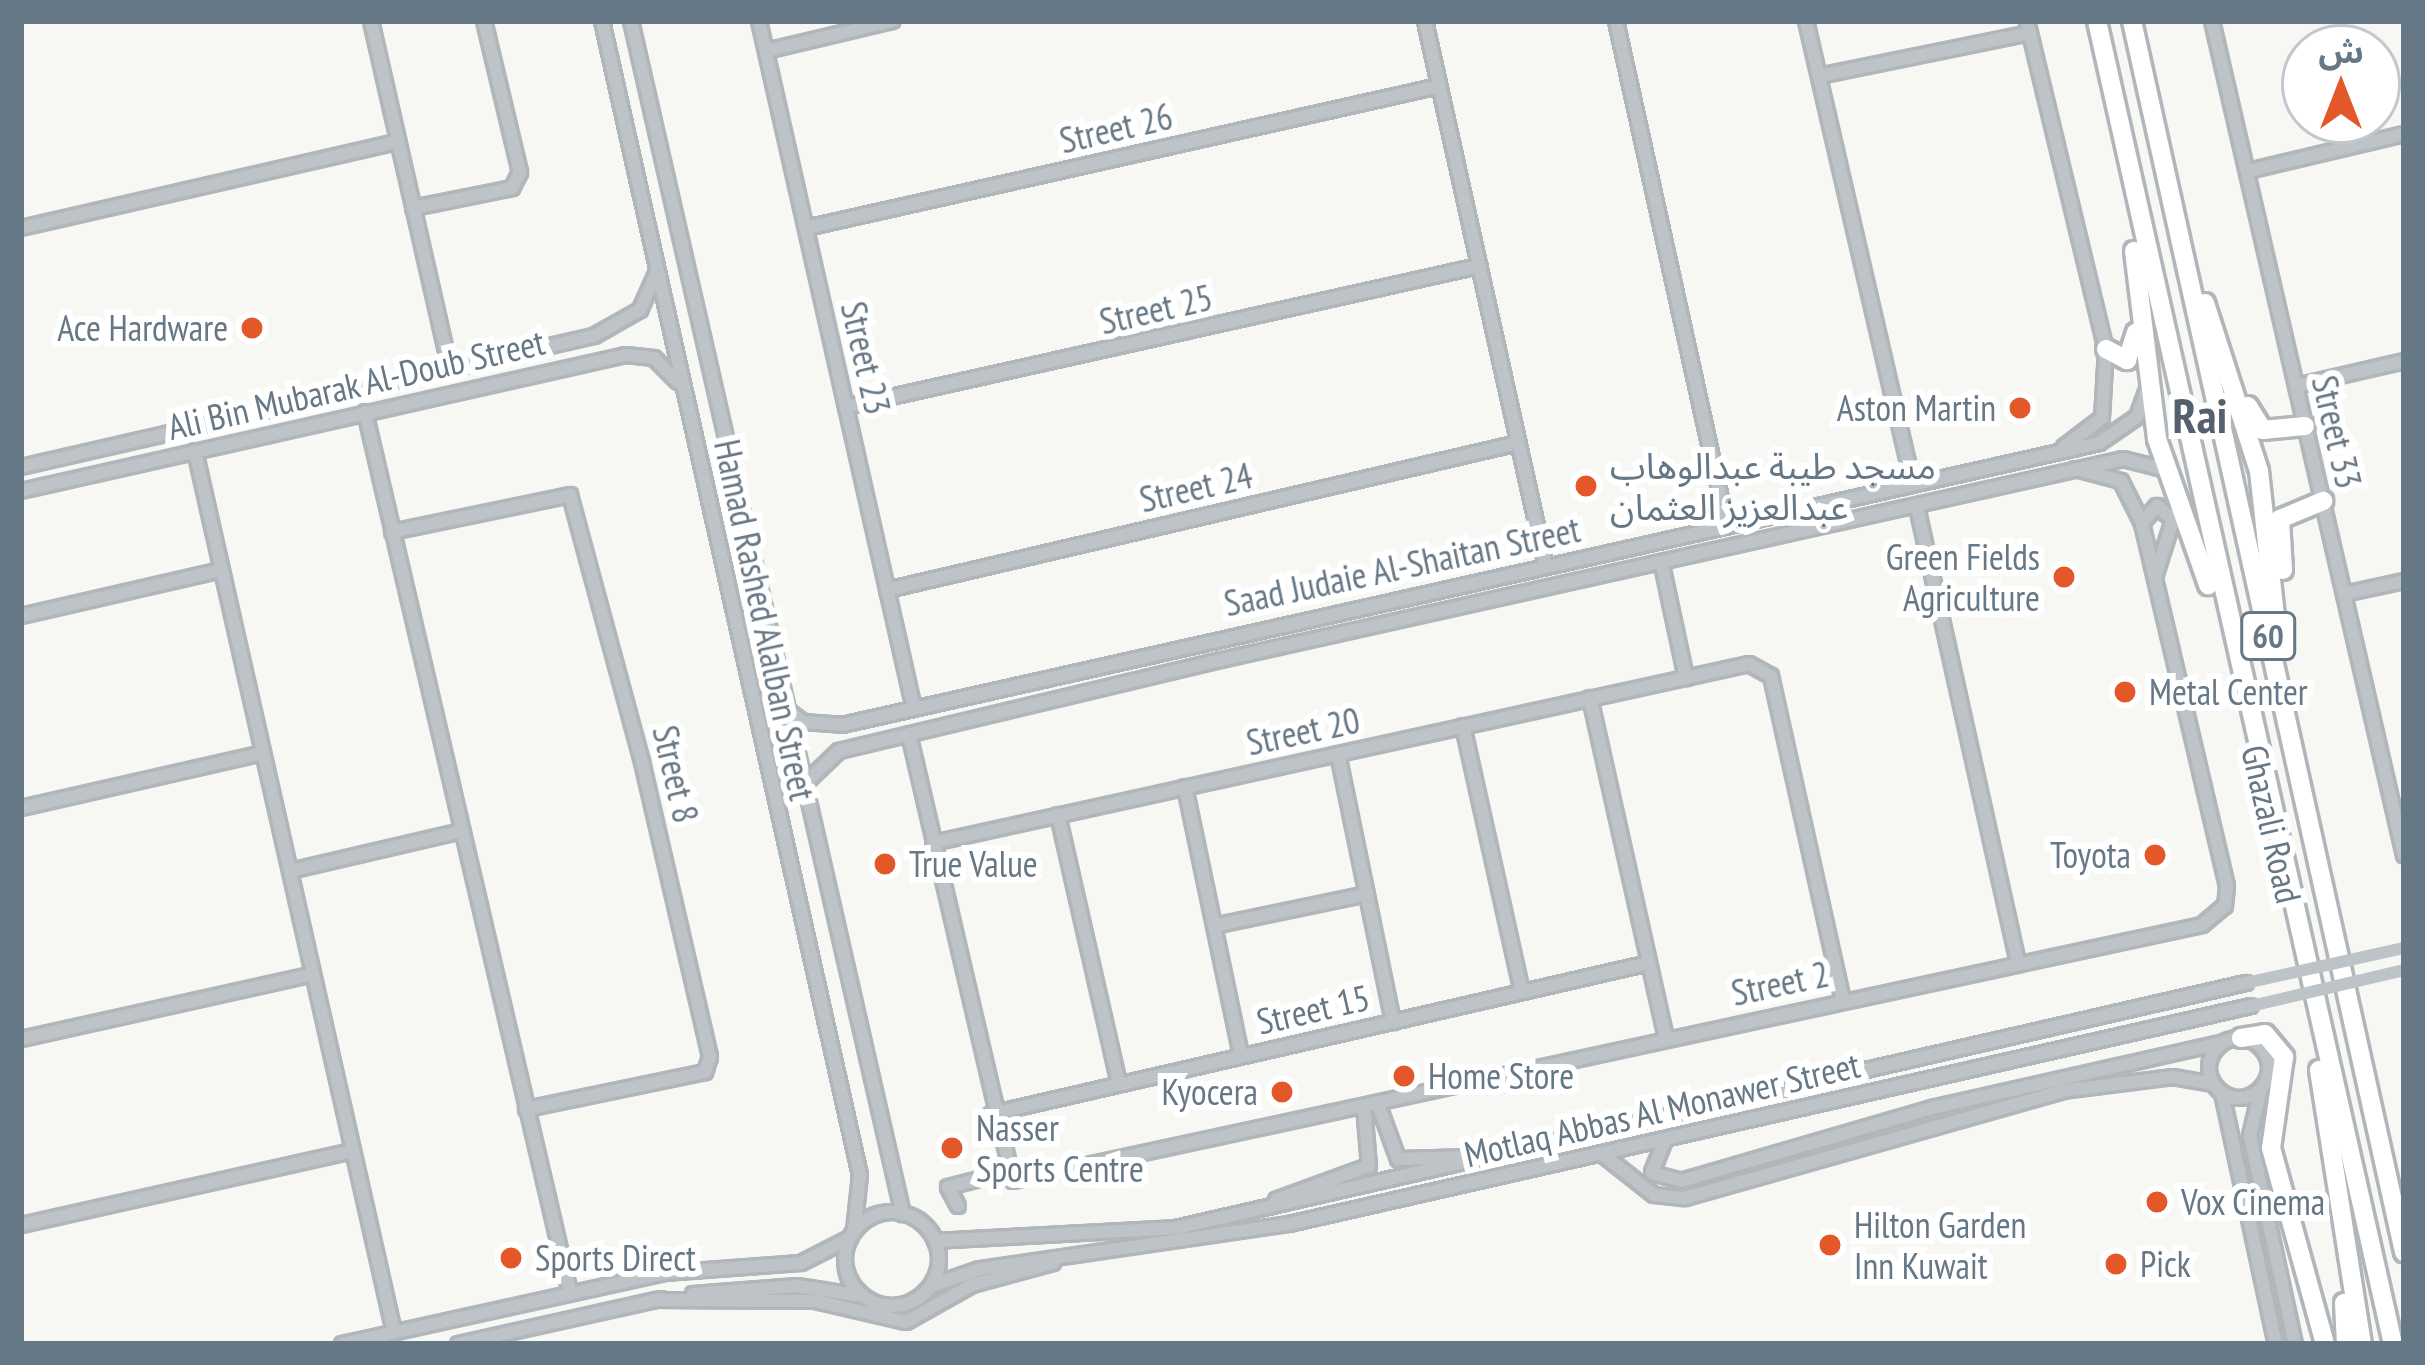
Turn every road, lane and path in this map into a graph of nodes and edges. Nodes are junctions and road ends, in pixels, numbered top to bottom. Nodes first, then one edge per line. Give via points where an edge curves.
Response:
1 (371, 21) edge
2 (484, 21) edge
3 (602, 21) edge
4 (631, 21) edge
5 (759, 21) edge
6 (892, 21) edge
7 (1425, 21) edge
8 (1616, 21) edge
9 (1806, 21) edge
10 (2097, 21) edge
11 (2132, 21) edge
12 (2212, 21) edge
13 (2028, 27) edge
14 (766, 51) junction
15 (1819, 76) junction
16 (1439, 86) junction
17 (648, 97) junction
18 (620, 102) junction
19 (654, 121) junction
20 (626, 124) junction
21 (2404, 134) edge
22 (398, 142) junction
23 (2248, 171) junction
24 (2128, 183) junction
25 (413, 208) junction
26 (21, 228) edge
27 (806, 228) junction
28 (2180, 238) junction
29 (1479, 266) junction
30 (658, 268) junction
31 (2138, 303) junction
32 (594, 336) junction
33 (2220, 347) junction
34 (2106, 349) junction
35 (601, 360) junction
36 (2404, 361) edge
37 (450, 369) junction
38 (2150, 380) junction
39 (2296, 386) junction
40 (686, 397) junction
41 (846, 407) junction
42 (365, 412) junction
43 (2306, 426) junction
44 (1518, 442) junction
45 (195, 451) junction
46 (2056, 452) junction
47 (1995, 465) junction
48 (21, 467) edge
49 (2077, 470) junction
50 (2170, 471) junction
51 (1941, 478) junction
52 (1913, 484) junction
53 (1999, 489) junction
54 (21, 491) edge
55 (1945, 501) junction
56 (2323, 502) junction
57 (1917, 507) junction
58 (2142, 523) junction
59 (1727, 526) junction
60 (392, 532) junction
61 (740, 532) junction
62 (714, 538) junction
63 (1663, 565) junction
64 (1546, 567) junction
65 (222, 570) junction
66 (749, 571) junction
67 (722, 573) junction
68 (2155, 578) junction
69 (2404, 581) edge
70 (887, 590) junction
71 (2344, 594) junction
72 (2275, 609) junction
73 (21, 616) edge
74 (1256, 629) junction
75 (1216, 637) junction
76 (1260, 652) junction
77 (1221, 660) junction
78 (2275, 667) junction
79 (2239, 675) junction
80 (1686, 678) junction
81 (1590, 698) junction
82 (779, 704) junction
83 (914, 709) junction
84 (852, 723) junction
85 (1463, 726) junction
86 (909, 734) junction
87 (857, 746) junction
88 (263, 754) junction
89 (1338, 754) junction
90 (1185, 787) junction
91 (798, 790) junction
92 (21, 808) edge
93 (1058, 815) junction
94 (462, 831) junction
95 (932, 843) junction
96 (2404, 855) edge
97 (290, 871) junction
98 (1367, 894) junction
99 (1214, 926) junction
100 (2404, 948) edge
101 (1649, 962) junction
102 (2018, 963) junction
103 (2404, 970) edge
104 (313, 974) junction
105 (1522, 992) junction
106 (847, 999) junction
107 (1844, 1000) junction
108 (821, 1012) junction
109 (1394, 1022) junction
110 (2317, 1023) junction
111 (21, 1039) edge
112 (1666, 1039) junction
113 (2231, 1040) junction
114 (1240, 1056) junction
115 (1119, 1084) junction
116 (2218, 1088) junction
117 (2261, 1089) junction
118 (1371, 1105) junction
119 (526, 1109) junction
120 (991, 1114) junction
121 (1933, 1116) junction
122 (1670, 1136) junction
123 (353, 1151) junction
124 (1602, 1154) junction
125 (1488, 1158) junction
126 (1725, 1170) junction
127 (860, 1175) junction
128 (888, 1176) junction
129 (1010, 1176) junction
130 (2389, 1184) junction
131 (1731, 1188) junction
132 (2404, 1205) edge
133 (958, 1206) dead end
134 (1260, 1210) junction
135 (903, 1214) junction
136 (21, 1225) edge
137 (852, 1234) junction
138 (2341, 1238) junction
139 (935, 1241) junction
140 (2402, 1241) edge
141 (1062, 1259) junction
142 (931, 1286) junction
143 (570, 1292) junction
144 (862, 1296) junction
145 (656, 1300) junction
146 (394, 1332) junction
147 (2323, 1336) edge
148 (342, 1344) edge
149 (458, 1344) edge
150 (2276, 1344) edge
151 (2295, 1344) edge
152 (2346, 1344) edge
153 (2362, 1344) edge
154 (2393, 1344) edge

1 - 22 street
2 - 25 street via 520,172 512,188
3 - 18 street, Hamad Rashed Alalban Street
4 - 17 street, Hamad Rashed Alalban Street
5 - 14 street, Street 23
6 - 14 street
7 - 16 street
8 - 59 street
9 - 15 street
10 - 24 highway, Ghazali Road / 60
11 - 28 highway, Ghazali Road / 60
12 - 23 street, Street 33
13 - 15 street
13 - 34 street
14 - 27 street, Street 23
15 - 52 street
16 - 27 street, Street 26
16 - 29 street
17 - 18 street
17 - 19 street, Hamad Rashed Alalban Street
18 - 20 street, Hamad Rashed Alalban Street
19 - 20 street
19 - 61 street, Hamad Rashed Alalban Street
20 - 30 street, Hamad Rashed Alalban Street
21 - 23 street
22 - 25 street
22 - 26 street
23 - 39 street, Street 33
24 - 31 highway
24 - 79 highway, Ghazali Road / 60
25 - 37 street
27 - 41 street, Street 23
28 - 33 highway
28 - 78 highway, Ghazali Road / 60
29 - 41 street, Street 25
29 - 44 street
30 - 32 street, Ali Bin Mubarak Al-Doub Street via 640,310
30 - 40 street, Hamad Rashed Alalban Street
31 - 34 highway via 2131,355 2121,362
31 - 38 highway
32 - 35 street
32 - 37 street, Ali Bin Mubarak Al-Doub Street
33 - 43 highway via 2254,424
33 - 72 highway via 2259,471
34 - 46 street via 2102,418
35 - 40 street, Ali Bin Mubarak Al-Doub Street via 654,358
35 - 42 street, Ali Bin Mubarak Al-Doub Street
36 - 39 street
37 - 48 street, Ali Bin Mubarak Al-Doub Street
38 - 46 street, Saad Judaie Al-Shaitan Street via 2124,429
38 - 50 highway
39 - 43 street, Street 33
40 - 62 street, Hamad Rashed Alalban Street
41 - 70 street, Street 23
42 - 45 street, Ali Bin Mubarak Al-Doub Street
42 - 60 street
43 - 56 street, Street 33
44 - 64 street
44 - 70 street, Street 24
45 - 54 street, Ali Bin Mubarak Al-Doub Street
45 - 65 street
46 - 47 street, Saad Judaie Al-Shaitan Street
47 - 51 street, Saad Judaie Al-Shaitan Street
47 - 53 street via 1987,476
49 - 50 street, Saad Judaie Al-Shaitan Street via 2138,458
49 - 53 street, Saad Judaie Al-Shaitan Street
49 - 58 street, Street 2 via 2121,481
50 - 79 highway
51 - 52 street, Saad Judaie Al-Shaitan Street
51 - 55 street via 1955,489
52 - 59 street, Saad Judaie Al-Shaitan Street
53 - 55 street, Saad Judaie Al-Shaitan Street
55 - 57 street, Saad Judaie Al-Shaitan Street
56 - 71 street, Street 33
56 - 72 highway via 2280,519
57 - 63 street, Saad Judaie Al-Shaitan Street
57 - 102 street
58 - 68 street, Street 2
58 - 68 street, Street 2 via 2157,506 2173,520
59 - 64 street, Saad Judaie Al-Shaitan Street
60 - 94 street
60 - 119 street, Street 8 via 570,495 648,784 705,1072
61 - 62 street
61 - 66 street, Hamad Rashed Alalban Street
62 - 67 street, Hamad Rashed Alalban Street
63 - 76 street, Saad Judaie Al-Shaitan Street
63 - 80 street
64 - 74 street, Saad Judaie Al-Shaitan Street
65 - 73 street
65 - 88 street
66 - 67 street
66 - 82 street, Hamad Rashed Alalban Street
67 - 108 street, Hamad Rashed Alalban Street
68 - 102 street, Street 2 via 2225,906 2202,925
69 - 71 street
70 - 83 street, Street 23
71 - 96 street, Street 33
72 - 78 highway
74 - 75 street, Saad Judaie Al-Shaitan Street
74 - 76 street via 1249,641
75 - 77 street
75 - 83 street, Saad Judaie Al-Shaitan Street
76 - 77 street, Saad Judaie Al-Shaitan Street
77 - 86 street, Saad Judaie Al-Shaitan Street
78 - 130 highway, Ghazali Road / 60
79 - 110 highway, Ghazali Road / 60
80 - 81 street, Street 20
80 - 107 street, Street 20 via 1749,664 1772,676
81 - 85 street, Street 20
81 - 101 street
82 - 84 street, Saad Judaie Al-Shaitan Street via 813,725
82 - 91 street, Hamad Rashed Alalban Street
83 - 84 street, Saad Judaie Al-Shaitan Street
84 - 87 street
85 - 89 street, Street 20
85 - 105 street
86 - 87 street, Saad Judaie Al-Shaitan Street
86 - 95 street
87 - 91 street, Saad Judaie Al-Shaitan Street via 822,761
88 - 92 street
88 - 97 street
89 - 90 street, Street 20
89 - 98 street
90 - 93 street, Street 20
90 - 99 street
91 - 106 street, Hamad Rashed Alalban Street
93 - 95 street, Street 20
93 - 115 street
94 - 97 street
94 - 119 street
95 - 120 street
97 - 104 street
98 - 99 street
98 - 109 street
99 - 114 street
100 - 125 street, Motlaq Abbas Al Monawer Street, bridge
101 - 105 street, Street 15
101 - 112 street
102 - 107 street, Street 2
103 - 122 street, Motlaq Abbas Al Monawer Street, bridge
104 - 111 street
104 - 123 street
105 - 109 street, Street 15
106 - 108 street via 827,998
106 - 128 street, Hamad Rashed Alalban Street
107 - 112 street, Street 2
108 - 127 street, Hamad Rashed Alalban Street
109 - 114 street, Street 15
110 - 138 highway
110 - 154 highway, Ghazali Road / 60
112 - 118 street, Street 2
113 - 116 street
113 - 117 street via 2267,1057
113 - 121 street
113 - 147 highway via 2270,1036 2284,1057 2271,1148
114 - 115 street, Street 15
115 - 120 street, Street 15
116 - 117 street
116 - 121 street via 2094,1086
116 - 150 street
117 - 151 street via 2250,1136
118 - 125 street via 1398,1160
118 - 129 street, Street 2
118 - 134 street via 1369,1166
119 - 143 street
120 - 129 street
121 - 126 street
121 - 131 street
122 - 124 street, Motlaq Abbas Al Monawer Street
122 - 126 street via 1653,1150 1652,1173 1682,1181
123 - 136 street
123 - 146 street
124 - 131 street via 1654,1195
124 - 141 street, Motlaq Abbas Al Monawer Street via 1169,1247
125 - 134 street, Motlaq Abbas Al Monawer Street
126 - 131 street
127 - 128 street via 872,1187
127 - 137 street, Hamad Rashed Alalban Street
128 - 135 street, Hamad Rashed Alalban Street
129 - 133 street, Street 2 via 948,1187
130 - 132 highway
130 - 140 highway, Ghazali Road / 60
134 - 139 street, Motlaq Abbas Al Monawer Street via 1107,1236
135 - 137 street
135 - 139 street
137 - 143 street via 801,1263
137 - 144 street via 845,1269
138 - 152 highway
138 - 153 highway
139 - 142 street
141 - 142 street, Motlaq Abbas Al Monawer Street
141 - 145 street via 972,1285 906,1322 815,1301
142 - 144 street via 891,1307
143 - 146 street
144 - 145 street via 797,1286
145 - 149 street
146 - 148 street

